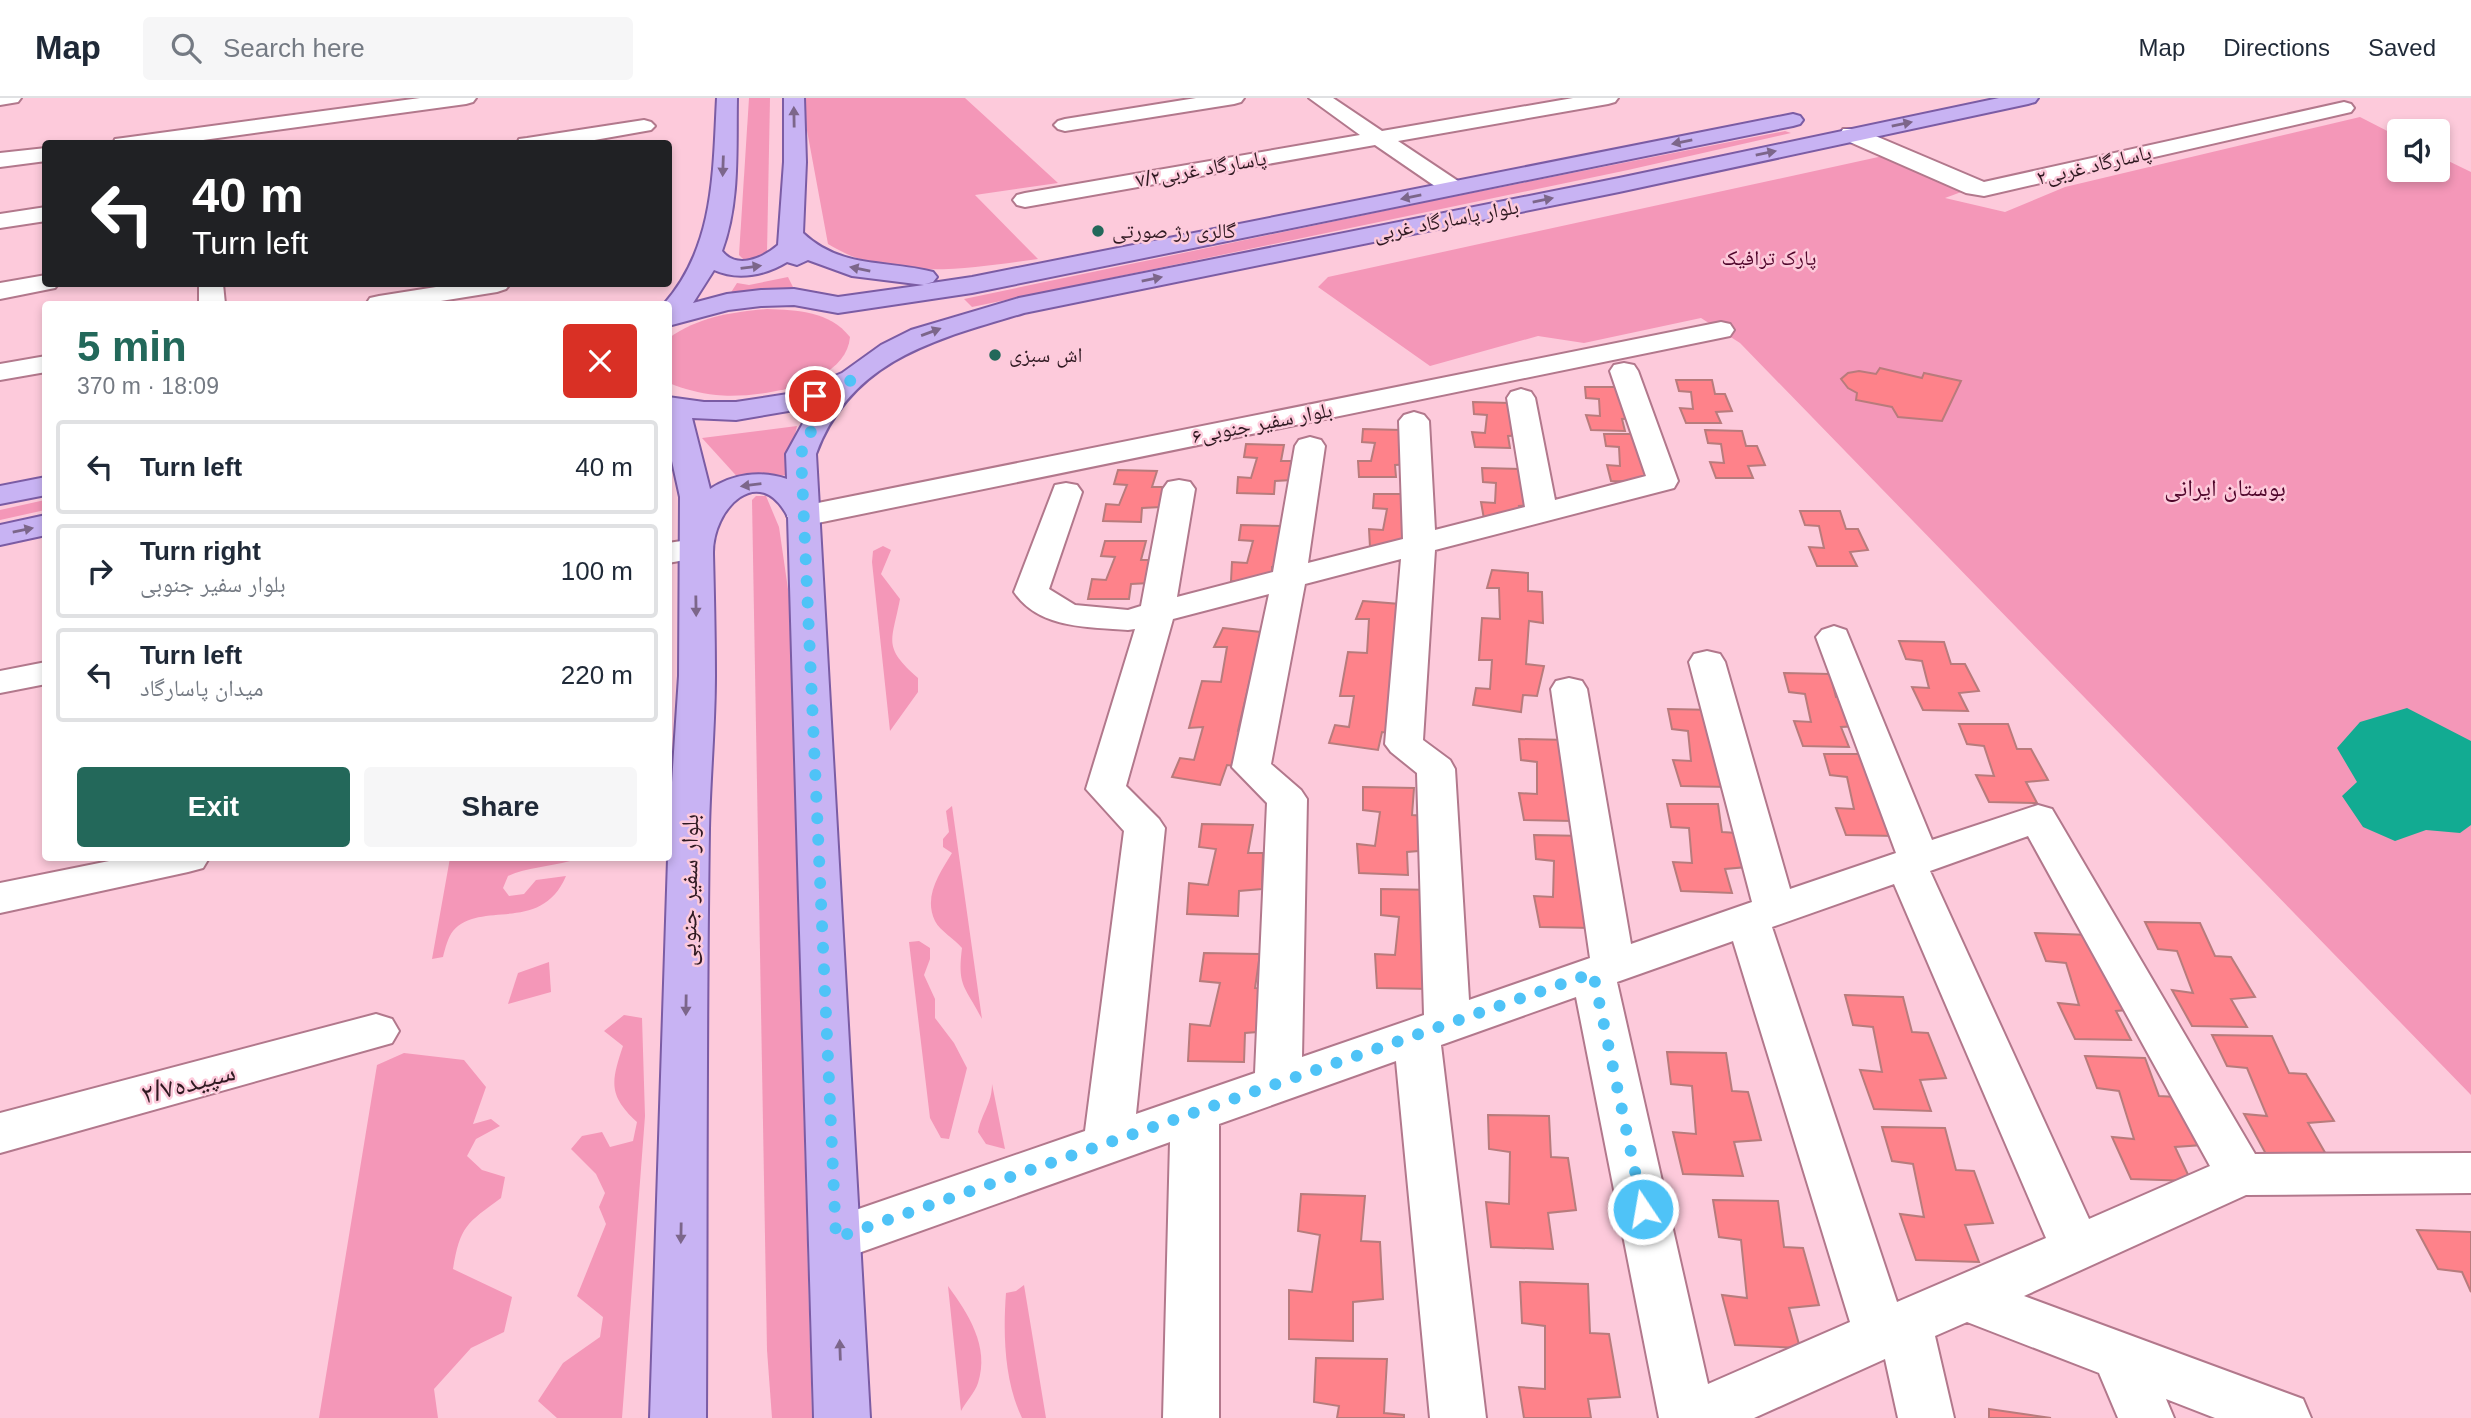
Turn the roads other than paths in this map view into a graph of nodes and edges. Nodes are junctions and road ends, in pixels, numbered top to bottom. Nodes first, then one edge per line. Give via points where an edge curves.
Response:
1 (11, 98) edge
2 (464, 98) edge
3 (727, 98) edge
4 (793, 98) edge
5 (1234, 98) edge
6 (1319, 98) edge
7 (1608, 98) edge
8 (2028, 98) edge
9 (0, 99) edge
10 (363, 105) edge
11 (2344, 108) dead end
12 (212, 109) dead end
13 (1065, 125) dead end
14 (644, 126) dead end
15 (1843, 136) junction
16 (210, 138) edge
17 (1377, 138) junction
18 (181, 140) edge
19 (553, 140) edge
20 (42, 155) edge
21 (0, 160) edge
22 (1453, 188) junction
23 (1025, 200) dead end
24 (42, 215) edge
25 (0, 221) edge
26 (790, 241) junction
27 (711, 253) junction
28 (1050, 270) junction
29 (42, 285) edge
30 (479, 287) edge
31 (0, 291) edge
32 (397, 301) edge
33 (831, 303) junction
34 (672, 312) edge
35 (672, 316) edge
36 (1721, 331) dead end
37 (42, 365) edge
38 (1624, 371) dead end
39 (0, 372) edge
40 (861, 372) junction
41 (1521, 398) dead end
42 (672, 407) edge
43 (1414, 421) dead end
44 (1310, 446) dead end
45 (681, 479) edge
46 (42, 487) edge
47 (1179, 489) dead end
48 (1066, 492) dead end
49 (0, 495) edge
50 (1541, 511) junction
51 (803, 516) junction
52 (42, 526) edge
53 (0, 535) edge
54 (1419, 542) junction
55 (682, 551) edge
56 (1289, 578) junction
57 (1157, 613) junction
58 (1835, 638) dead end
59 (1707, 662) dead end
60 (42, 674) edge
61 (0, 682) edge
62 (1569, 689) dead end
63 (174, 861) edge
64 (1913, 861) junction
65 (0, 898) edge
66 (1761, 914) junction
67 (1603, 970) junction
68 (1432, 1030) junction
69 (376, 1031) dead end
70 (1278, 1084) junction
71 (1195, 1113) junction
72 (0, 1133) edge
73 (1108, 1143) junction
74 (2471, 1173) edge
75 (2241, 1175) junction
76 (836, 1238) junction
77 (2076, 1248) junction
78 (1964, 1297) junction
79 (1893, 1329) junction
80 (2120, 1357) junction
81 (1701, 1416) edge
82 (678, 1418) edge
83 (842, 1418) edge
84 (1191, 1418) edge
85 (1458, 1418) edge
86 (1926, 1418) edge
87 (2146, 1418) edge
88 (2283, 1418) edge

1 - 9 street
2 - 10 street
3 -> 27 main road via 723,205
26 -> 4 main road
5 - 13 street
6 - 17 street
7 - 17 street, پاسارگاد غربی۷/۲
15 -> 8 main road, بلوار پاسارگاد غربی
10 - 16 street
11 - 15 street, پاسارگاد غربی۲ via 1984,189
12 - 16 street
14 - 19 street
15 -> 22 main road, بلوار پاسارگاد غربی via 1803,118
40 -> 15 main road, بلوار پاسارگاد غربی via 920,336 1019,306
16 - 18 street
17 - 22 street
17 - 23 street, پاسارگاد غربی۷/۲
20 - 21 street
22 -> 28 main road, بلوار پاسارگاد غربی
24 - 25 street
27 -> 26 main road via 720,263 750,268 775,261
28 -> 26 main road via 929,278 875,272 831,261
26 - 33 main road
27 - 34 main road via 703,272
28 - 33 main road, بلوار پاسارگاد غربی
29 - 31 street
30 - 32 street
33 - 35 main road, بلوار پاسارگاد غربی via 794,298 738,300
36 - 51 street, بلوار سفیر جنوبی۶
37 - 39 street
38 - 50 street via 1663,481
40 - 42 main road via 819,394 769,408 715,411
40 - 51 main road via 821,411 809,431 801,454
41 - 50 street
42 - 45 main road, بلوار سفیر جنوبی
43 - 54 street
44 - 56 street
45 - 55 main road, بلوار سفیر جنوبی via 696,497
46 - 49 main road
47 - 57 street
48 - 57 street via 1031,592 1067,615 1128,620
50 - 54 street
51 -> 55 main road via 795,500 779,487 748,484 712,504
51 - 76 main road
53 -> 52 main road
54 - 56 street
54 - 68 street via 1404,744 1436,769
55 -> 82 main road, بلوار سفیر جنوبی via 697,676 689,841
56 - 57 street
56 - 70 street via 1251,768 1287,799
57 - 73 street via 1106,789 1145,828
58 - 64 street
59 - 66 street
60 - 61 street
62 - 67 street
63 - 65 street
64 - 66 street
64 - 75 street via 2038,818
64 - 77 street
66 - 67 street
66 - 79 street
67 - 68 street
67 - 81 street
68 - 70 street
68 - 85 street
69 - 72 street, سپیده۲/۷
70 - 71 street
71 - 73 street
71 - 84 street
73 - 76 street
74 - 75 street
75 - 77 street
83 -> 76 main road
77 - 78 street
78 - 79 street
78 - 80 street
79 - 81 street
79 - 86 street
80 - 87 street
80 - 88 street

